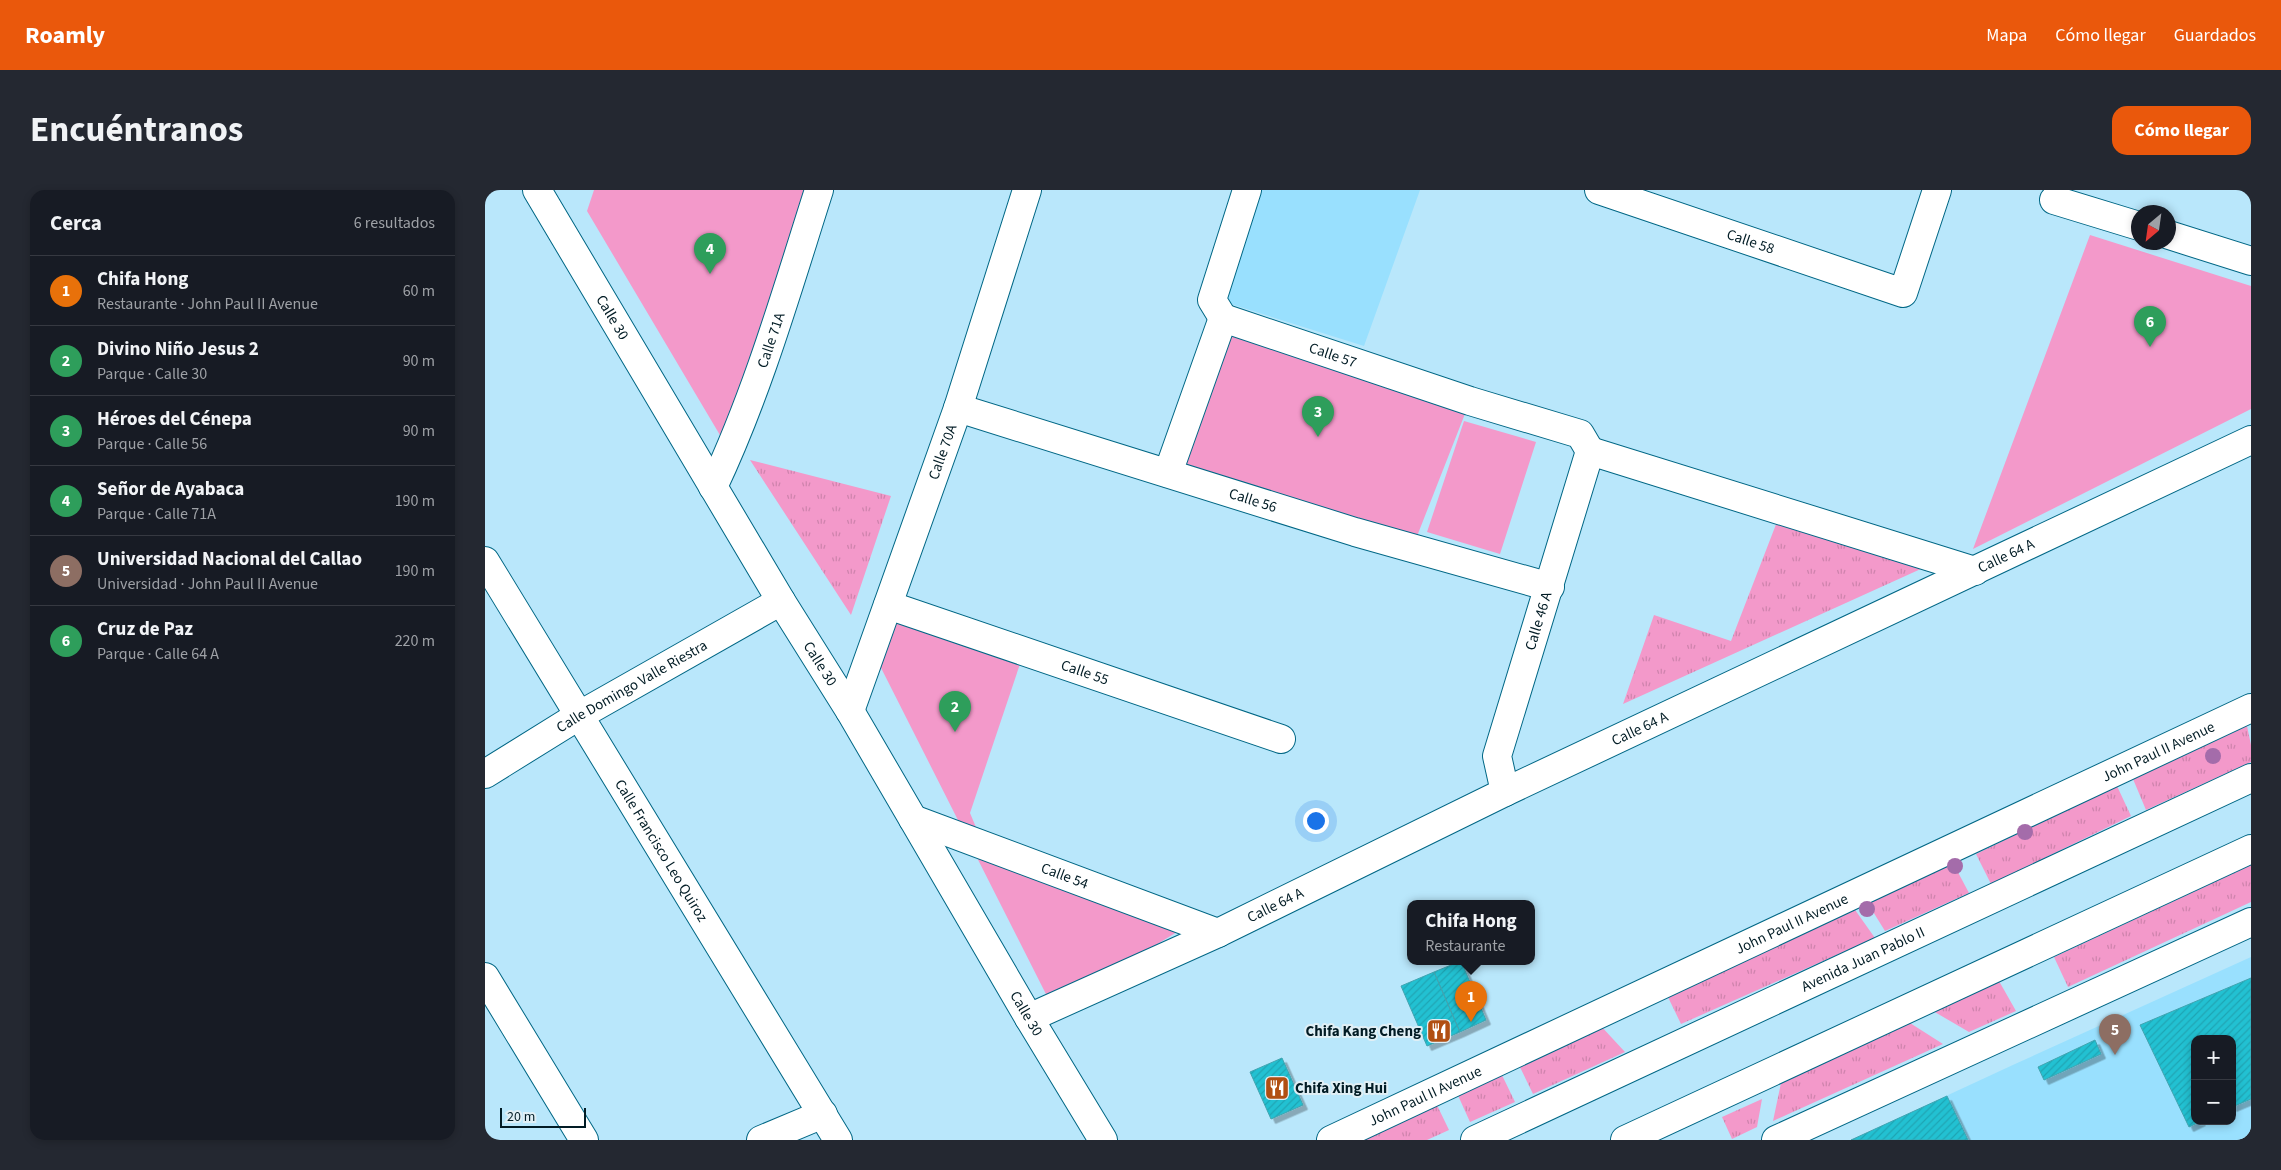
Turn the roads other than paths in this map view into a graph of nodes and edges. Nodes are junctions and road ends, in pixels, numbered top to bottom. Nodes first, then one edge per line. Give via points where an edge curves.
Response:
1 (537, 190) edge
2 (819, 190) edge
3 (1027, 190) edge
4 (1247, 190) edge
5 (1599, 190) edge
6 (1937, 190) edge
7 (2054, 200) dead end
8 (2131, 224) edge
9 (2176, 237) edge
10 (2251, 261) edge
11 (1223, 318) junction
12 (957, 408) junction
13 (2251, 440) edge
14 (1590, 451) junction
15 (1167, 473) junction
16 (713, 488) junction
17 (485, 561) edge
18 (1975, 571) junction
19 (1550, 587) junction
20 (781, 601) junction
21 (888, 605) junction
22 (2251, 708) edge
23 (851, 711) junction
24 (580, 715) junction
25 (1281, 738) dead end
26 (485, 774) edge
27 (2251, 778) edge
28 (1505, 792) junction
29 (913, 819) junction
30 (2251, 849) edge
31 (2251, 922) edge
32 (1218, 933) junction
33 (485, 977) edge
34 (1029, 1018) junction
35 (823, 1114) junction
36 (583, 1140) edge
37 (761, 1140) edge
38 (838, 1140) edge
39 (1103, 1140) edge
40 (1331, 1140) edge
41 (1475, 1140) edge
42 (1625, 1140) edge
43 (1776, 1140) edge

1 - 16 street, Calle 30
2 - 16 street, Calle 71A via 772,338 730,452
3 - 12 street, Calle 70A
4 - 11 street via 1212,300
5 - 6 street, Calle 58 via 1903,293
7 - 8 street
9 - 10 street
11 - 14 street, Calle 57 via 1470,401 1580,434
11 - 15 street
12 - 15 street, Calle 56
12 - 21 street, Calle 70A
13 - 18 street, Calle 64 A
14 - 18 street
14 - 19 street, Calle 46 A
15 - 19 street, Calle 56 via 1355,532
16 - 20 street, Calle 30
17 - 24 street, Calle Francisco Leo Quiroz
18 - 28 street, Calle 64 A
19 - 28 street, Calle 46 A via 1497,756
20 - 23 street, Calle 30
20 - 24 street, Calle Domingo Valle Riestra
21 - 23 street, Calle 70A
21 - 25 street, Calle 55
22 - 40 street, John Paul II Avenue
23 - 29 street, Calle 30
24 - 26 street, Calle Domingo Valle Riestra
24 - 35 street, Calle Francisco Leo Quiroz
27 - 41 street, Avenida Juan Pablo II
28 - 32 street, Calle 64 A
29 - 32 street, Calle 54
29 - 34 street, Calle 30
30 - 42 street
31 - 43 street
32 - 34 street, Calle 64 A
33 - 36 street
34 - 39 street, Calle 30
35 - 37 street
35 - 38 street, Calle Francisco Leo Quiroz

